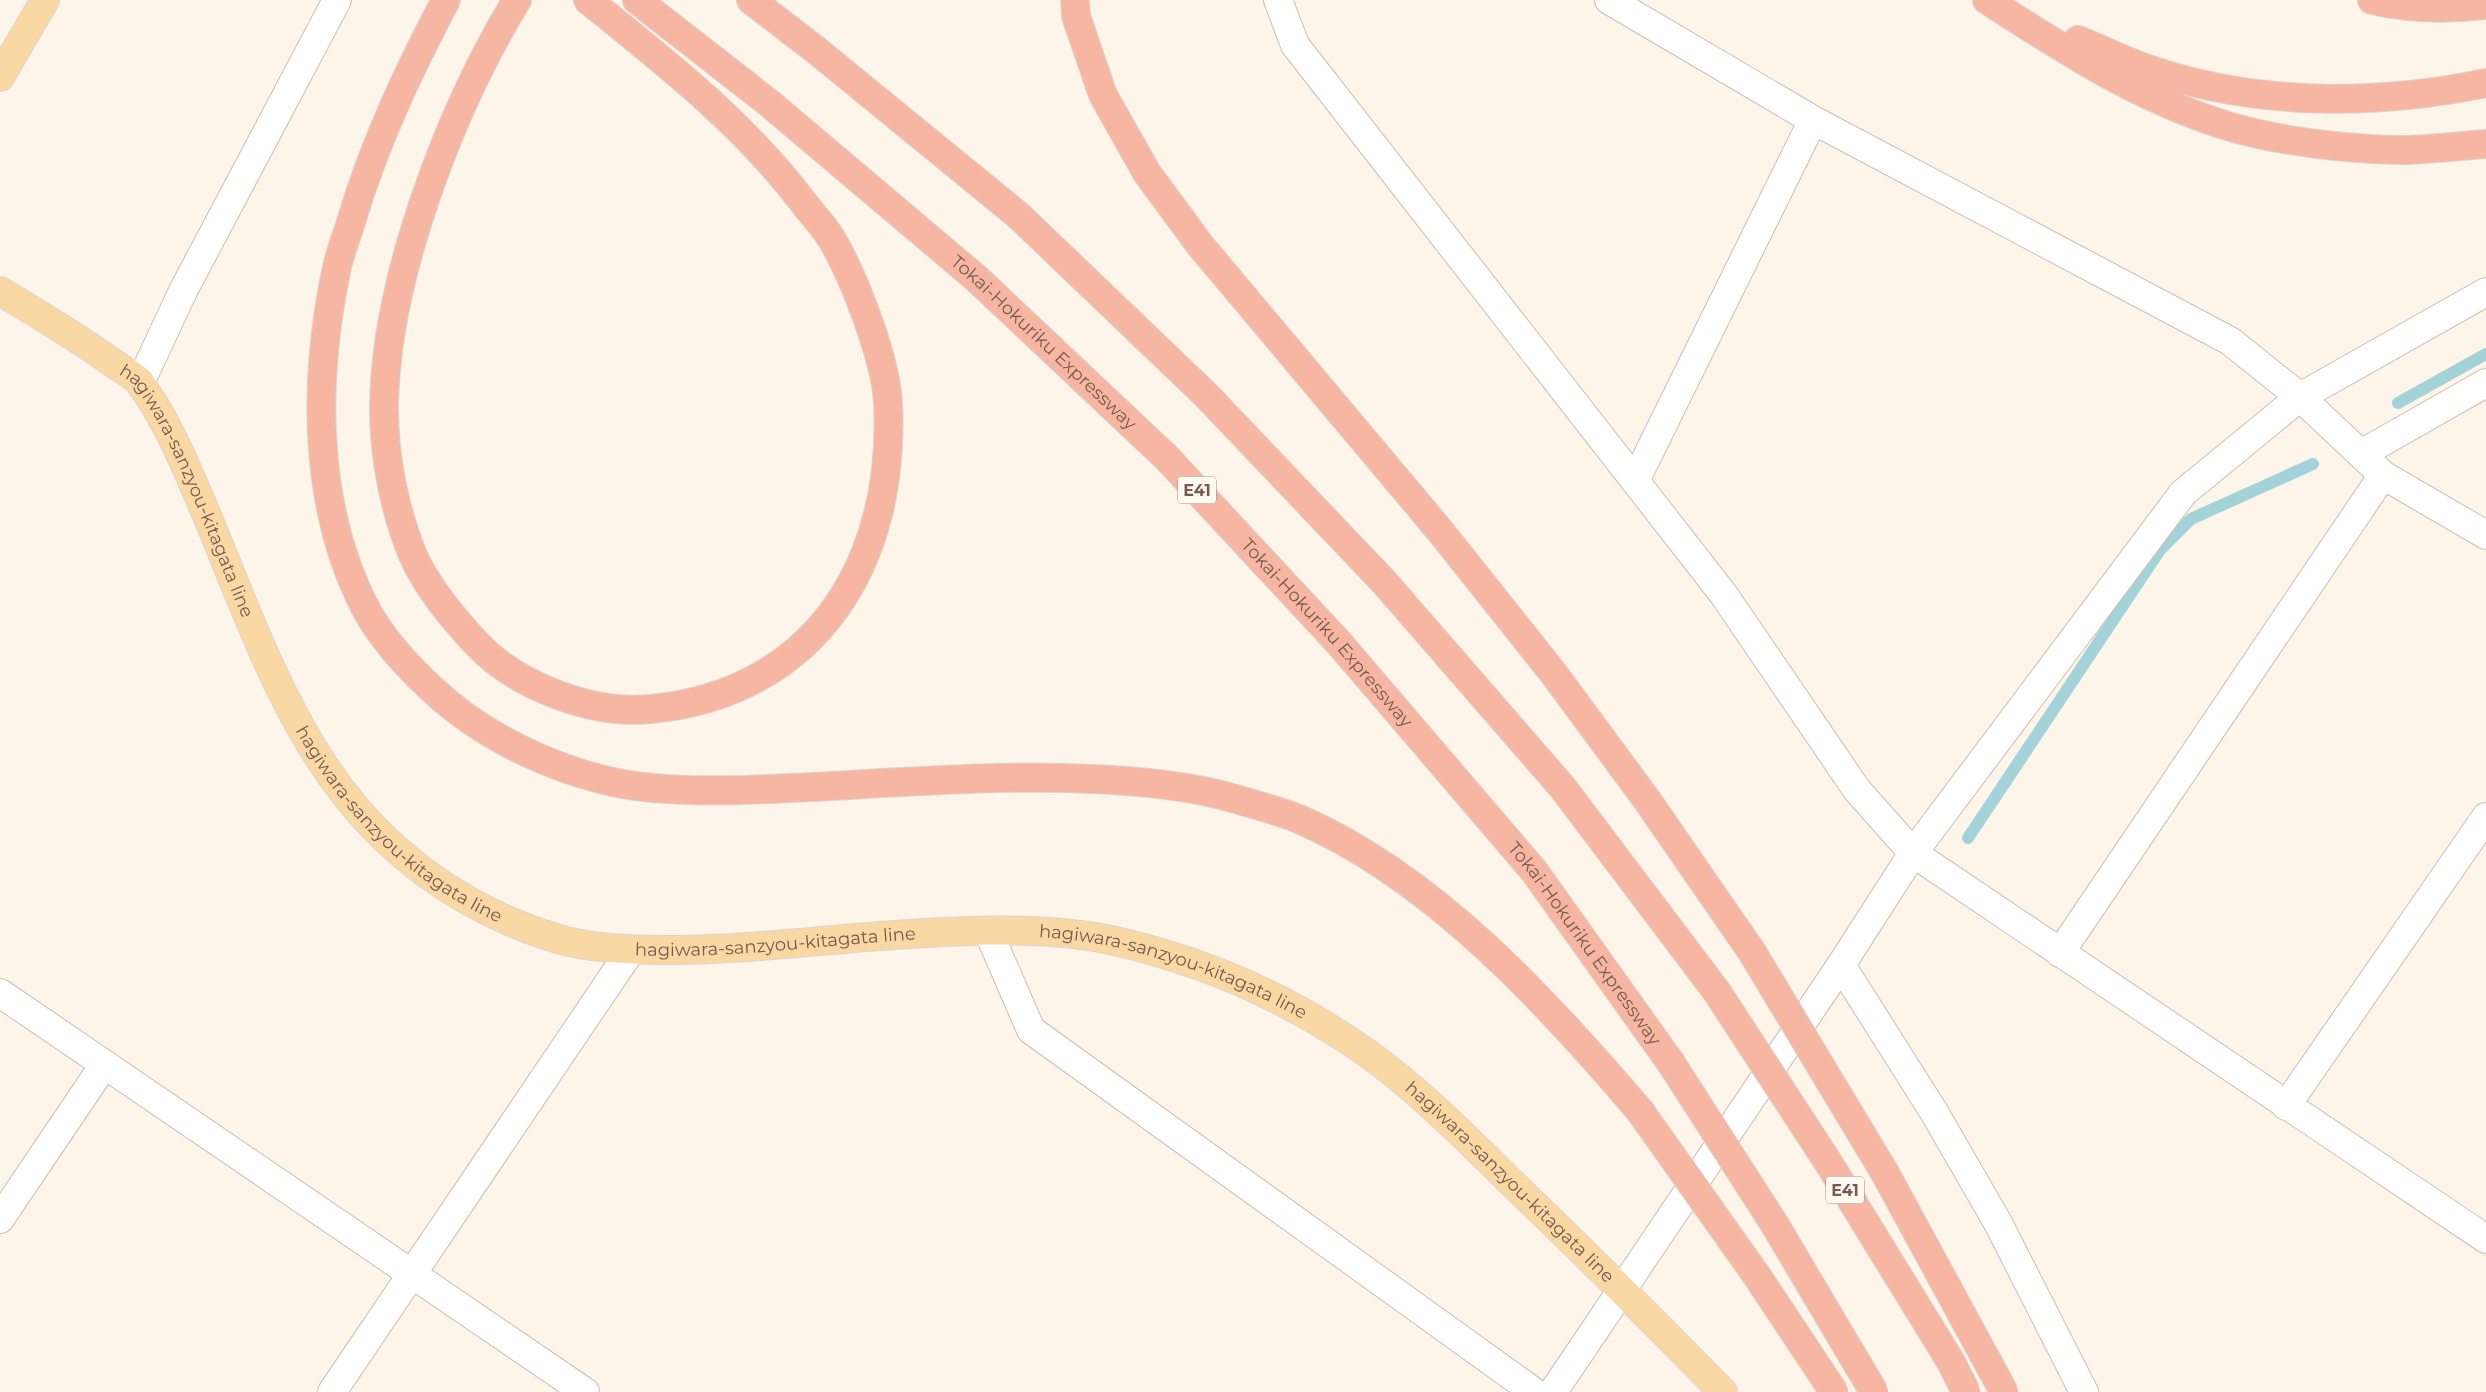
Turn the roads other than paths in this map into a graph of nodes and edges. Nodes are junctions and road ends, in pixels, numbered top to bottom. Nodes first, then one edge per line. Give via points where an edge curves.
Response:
1 (45, 0) edge
2 (337, 0) edge
3 (446, 0) edge
4 (517, 0) edge
5 (588, 0) edge
6 (637, 0) edge
7 (751, 0) edge
8 (1075, 0) edge
9 (1278, 0) edge
10 (1609, 0) edge
11 (1988, 0) edge
12 (1994, 0) edge
13 (2372, 0) edge
14 (2486, 4) edge
15 (0, 77) edge
16 (2486, 84) edge
17 (1813, 120) junction
18 (2486, 144) edge
19 (0, 291) edge
20 (2486, 292) edge
21 (140, 383) junction
22 (2486, 383) edge
23 (2300, 397) junction
24 (2361, 454) junction
25 (2383, 475) junction
26 (1636, 482) junction
27 (2486, 534) edge
28 (2486, 817) edge
29 (1913, 853) junction
30 (988, 931) junction
31 (631, 950) junction
32 (2060, 953) junction
33 (1842, 965) junction
34 (0, 993) edge
35 (104, 1064) junction
36 (2286, 1106) junction
37 (0, 1219) edge
38 (2486, 1239) edge
39 (412, 1273) junction
40 (1622, 1288) junction
41 (332, 1392) edge
42 (585, 1392) edge
43 (1534, 1392) edge
44 (1553, 1392) edge
45 (1723, 1392) edge
46 (1834, 1392) edge
47 (1874, 1392) edge
48 (1966, 1392) edge
49 (2004, 1392) edge
50 (2084, 1392) edge

1 - 15 main road
2 - 21 street via 183,291
3 - 46 highway, bridge via 409,70 367,169 336,271 322,372 322,459 339,544 368,613 404,664 453,709 506,742 567,770 645,788 722,792 1051,777 1150,782 1223,796 1298,819 1367,856 1429,900 1495,955 1570,1029 1640,1110
4 - 5 highway via 453,126 417,224 392,324 384,409 391,484 413,555 448,613 489,657 539,687 595,707 648,710 711,699 770,672 812,640 840,602 863,562 881,510 888,447 888,399 874,342 855,289 831,238 782,175 730,119
6 - 47 highway, Tokai-Hokuriku Expressway / E41, bridge via 769,103 976,278 1167,458 1339,643 1534,871 1671,1062 1775,1225
7 - 48 highway, E41, bridge via 1019,216 1206,395 1385,582 1563,788 1717,992 1828,1162 1951,1362
8 - 49 highway, bridge via 1076,16 1103,94 1147,173 1200,245 1441,532 1554,674 1647,800 1752,952 1886,1173
9 - 26 street via 1295,45
10 - 17 street
11 - 18 highway via 2076,58 2155,98 2231,127 2315,144 2407,150
12 - 16 highway via 2148,69 2238,92 2341,99 2436,94
13 - 14 highway via 2393,5 2469,7
17 - 23 street via 2230,341
17 - 26 street
19 - 21 main road, hagiwara-sanzyou-kitagata line
20 - 23 street
21 - 31 main road, hagiwara-sanzyou-kitagata line via 186,466 269,664 300,728 333,780 369,825 415,866 466,900 519,926 571,942
22 - 24 street
23 - 24 street
23 - 29 street via 2183,493
24 - 25 street
25 - 27 street
25 - 32 street
26 - 29 street via 1724,595 1857,790
28 - 36 street
29 - 32 street
29 - 33 street
30 - 31 main road, hagiwara-sanzyou-kitagata line via 927,932 710,950
30 - 40 main road, hagiwara-sanzyou-kitagata line via 1109,940 1179,958 1291,1006 1343,1036 1396,1076
30 - 43 street via 1031,1030
31 - 39 street
32 - 36 street
33 - 40 street
33 - 50 street via 1934,1112 1998,1223
34 - 35 street
35 - 37 street
35 - 39 street
36 - 38 street
39 - 41 street
39 - 42 street
40 - 44 street
40 - 45 main road, hagiwara-sanzyou-kitagata line

